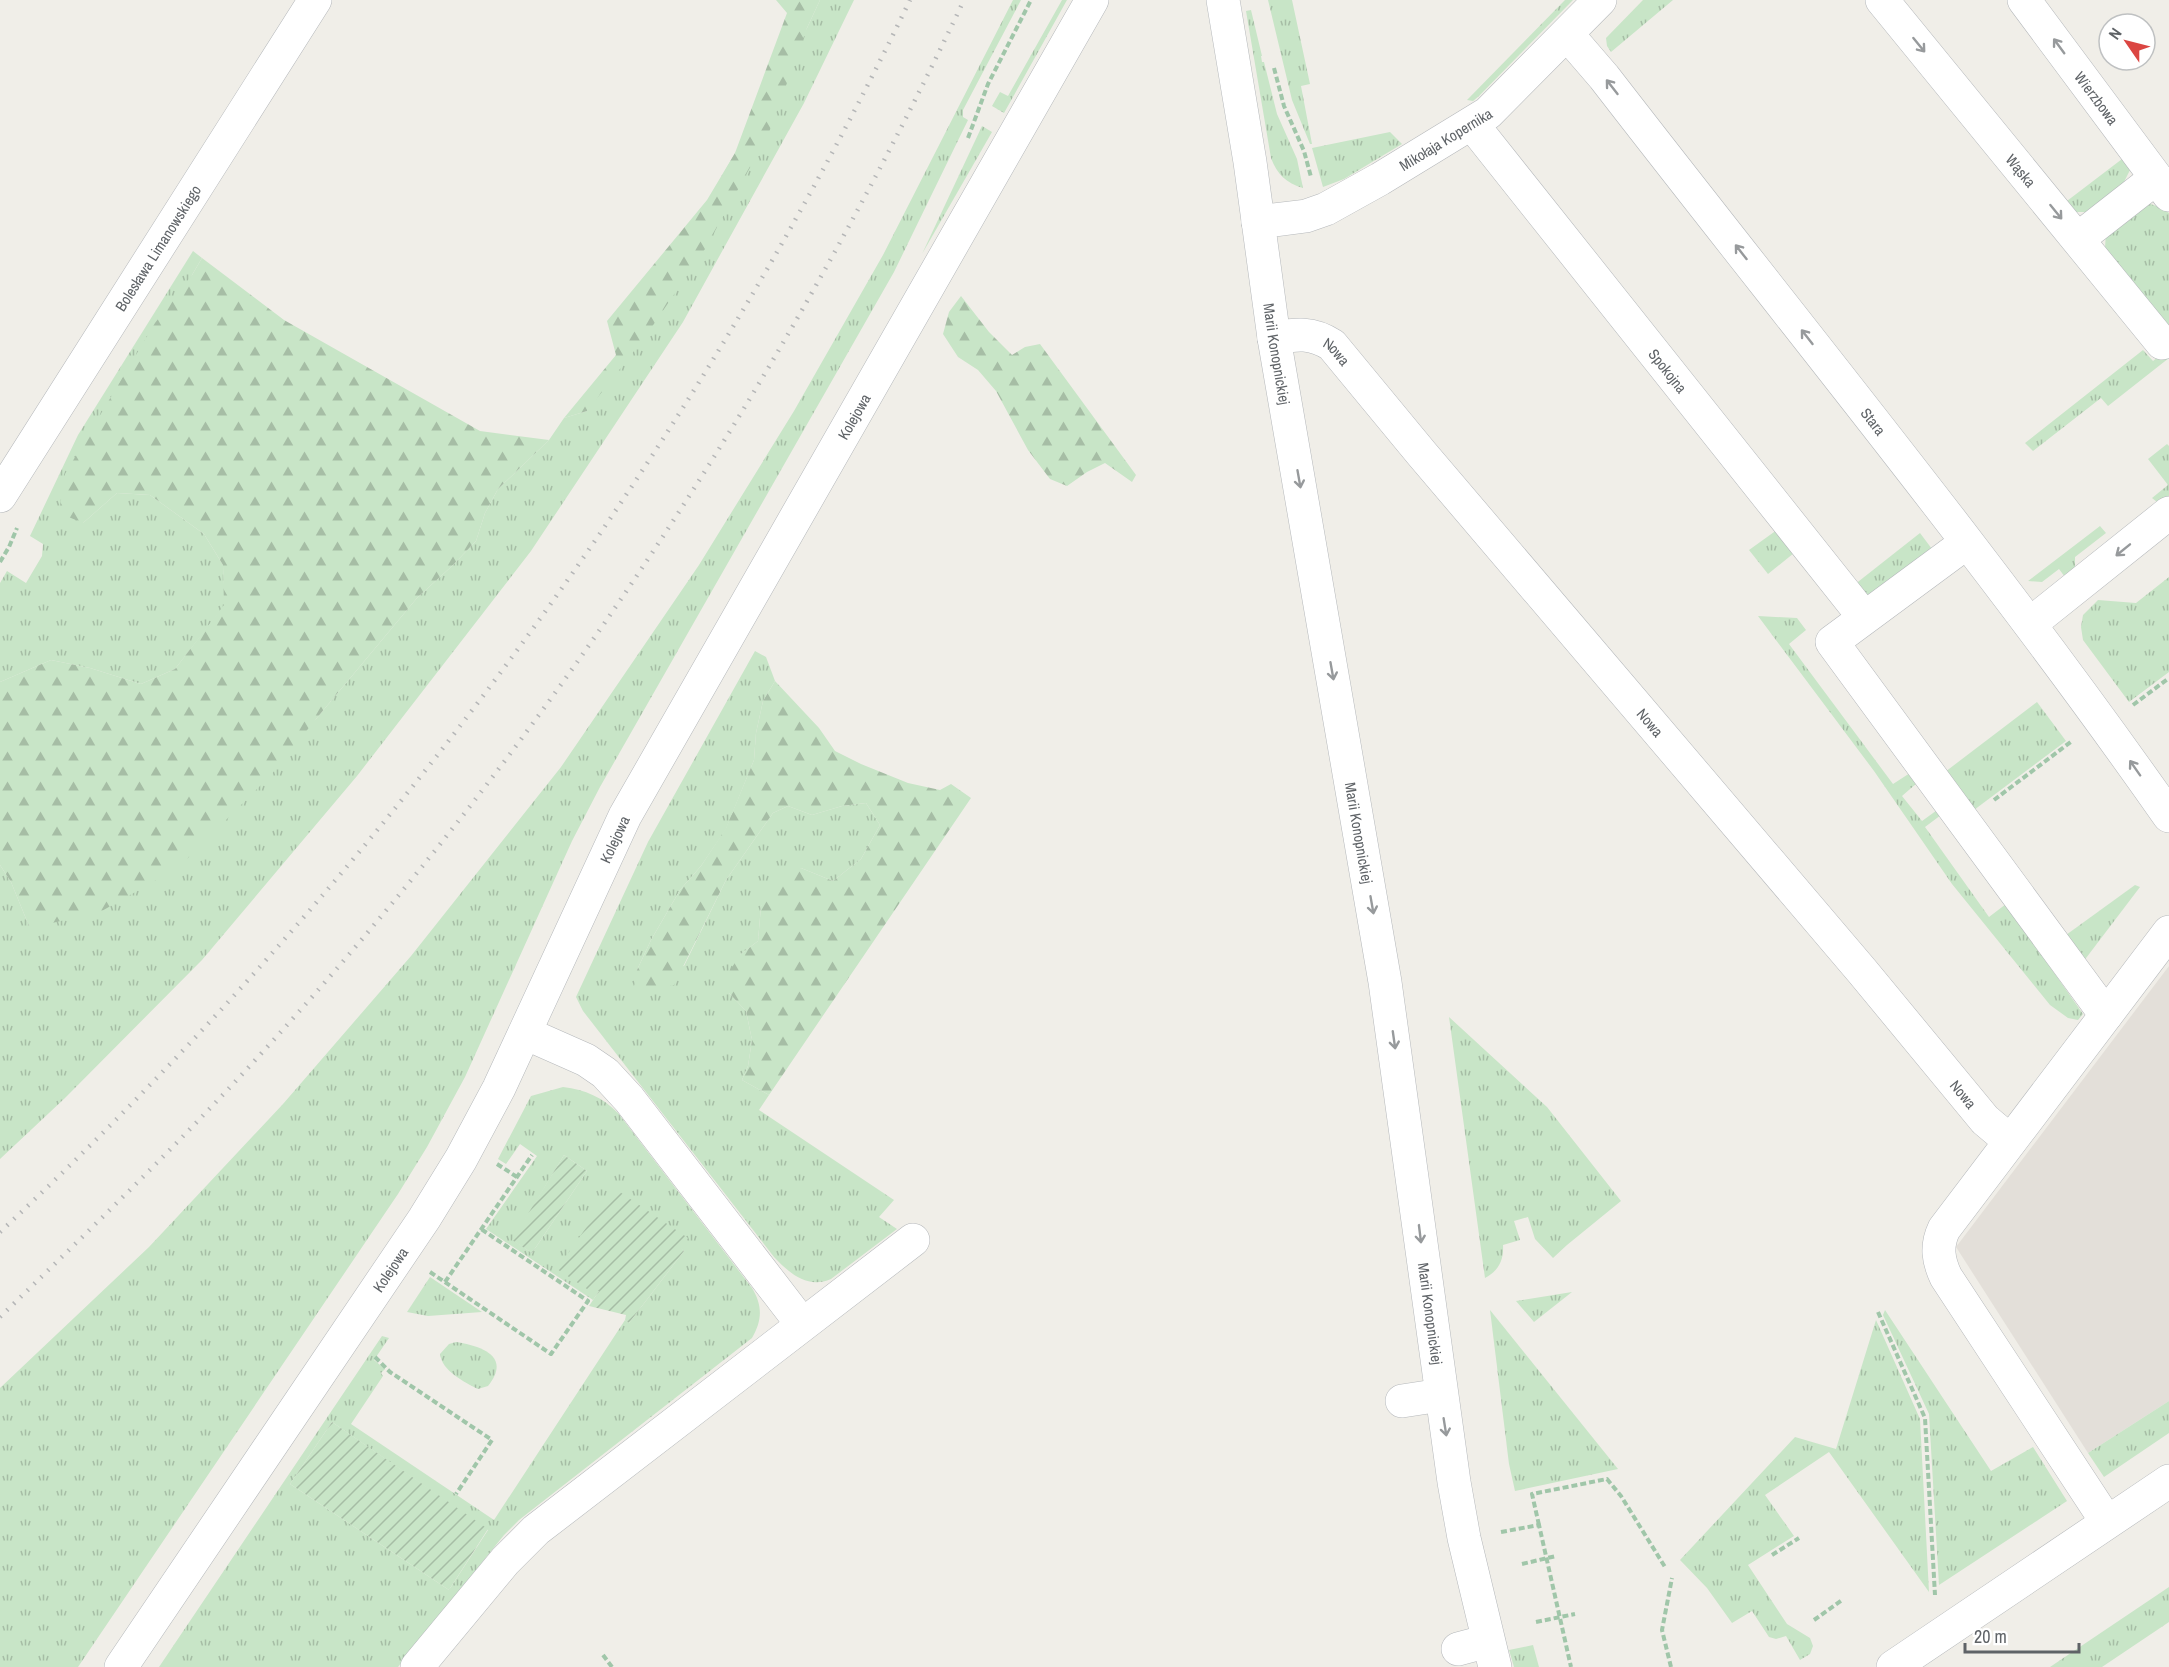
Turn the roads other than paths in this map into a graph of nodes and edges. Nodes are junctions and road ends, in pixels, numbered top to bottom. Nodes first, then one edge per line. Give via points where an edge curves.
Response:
1 (315, 0) edge
2 (1092, 0) edge
3 (1223, 0) edge
4 (1600, 0) edge
5 (1882, 0) edge
6 (2024, 0) edge
7 (1567, 34) junction
8 (1472, 124) junction
9 (2162, 186) edge
10 (1258, 222) junction
11 (2078, 239) junction
12 (1274, 338) junction
13 (2162, 343) dead end
14 (0, 496) edge
15 (2169, 513) edge
16 (1966, 543) junction
17 (1864, 617) junction
18 (2030, 624) junction
19 (2169, 816) edge
20 (2169, 932) edge
21 (2106, 1015) junction
22 (525, 1034) junction
23 (2010, 1142) junction
24 (913, 1240) dead end
25 (802, 1324) junction
26 (1441, 1395) junction
27 (1402, 1401) dead end
28 (2169, 1481) edge
29 (2107, 1522) junction
30 (1480, 1652) edge
31 (121, 1667) edge
32 (417, 1667) edge
33 (1893, 1667) edge

1 - 14 street, Bolesława Limanowskiego
2 - 22 street, Kolejowa via 625,816
3 - 10 street, Marii Konopnickiej
4 - 7 street, Mikołaja Kopernika
5 -> 11 street, Wąska
9 -> 6 street, Wierzbowa
7 - 8 street, Mikołaja Kopernika via 1505,97
16 -> 7 street, Stara
8 - 10 street, Mikołaja Kopernika via 1326,209 1306,216
8 - 17 street, Spokojna
9 - 11 street
10 - 12 street, Marii Konopnickiej
11 - 13 street, Wąska
12 - 23 street, Nowa via 1311,335 1332,345 1985,1120
12 -> 26 street, Marii Konopnickiej via 1385,982
15 -> 18 street
16 - 17 street
16 - 18 street, Stara
17 - 21 street via 1832,642
19 -> 18 street, Stara
20 - 21 street
21 - 23 street
22 - 25 street via 586,1060 605,1073
22 - 31 street, Kolejowa via 443,1189
23 - 29 street via 1944,1228 1938,1249 1940,1265
24 - 25 street
25 - 32 street via 536,1530 505,1561
26 - 27 street
26 -> 30 street, Marii Konopnickiej
28 - 29 street
29 - 33 street

